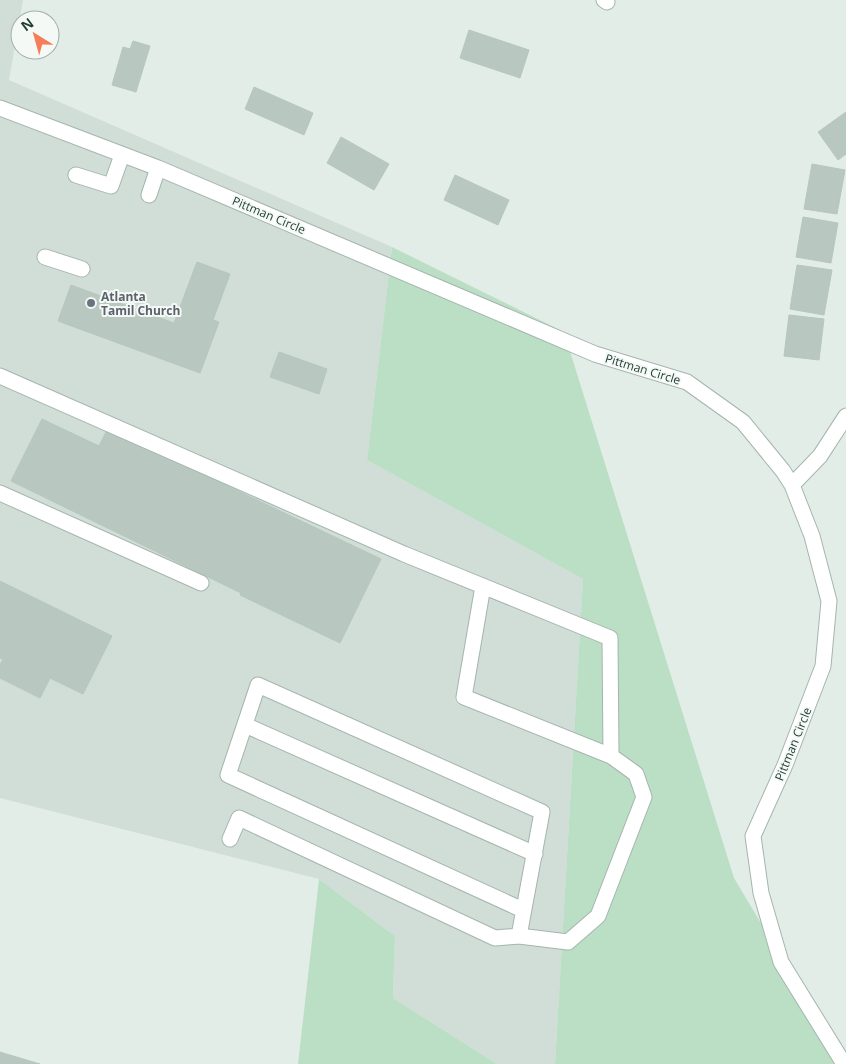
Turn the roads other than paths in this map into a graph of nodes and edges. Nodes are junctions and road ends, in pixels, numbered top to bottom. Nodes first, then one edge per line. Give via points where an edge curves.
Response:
1 (0, 108) edge
2 (122, 155) junction
3 (158, 168) junction
4 (76, 176) dead end
5 (149, 195) dead end
6 (46, 257) dead end
7 (82, 269) dead end
8 (0, 376) edge
9 (846, 416) edge
10 (792, 485) junction
11 (0, 493) edge
12 (201, 583) dead end
13 (483, 586) junction
14 (245, 726) junction
15 (611, 756) junction
16 (230, 839) dead end
17 (534, 854) junction
18 (524, 910) junction
19 (519, 936) junction
20 (844, 1064) edge

1 - 2 street, Pittman Circle
2 - 3 street, Pittman Circle
2 - 4 street via 111,186
3 - 5 street
3 - 10 street, Pittman Circle via 595,354 687,382 743,422
6 - 7 street
8 - 13 street
9 - 10 street via 820,456
10 - 20 street, Pittman Circle via 812,536 828,601 823,666 785,765 753,836 761,893 781,962
11 - 12 street
13 - 15 street via 610,638
13 - 15 street via 464,697
14 - 17 street
14 - 17 street via 258,685 542,812
14 - 18 street via 228,775
15 - 19 street via 636,774 644,797 598,916 568,942
16 - 19 street via 239,818 495,938
17 - 18 street
18 - 19 street

